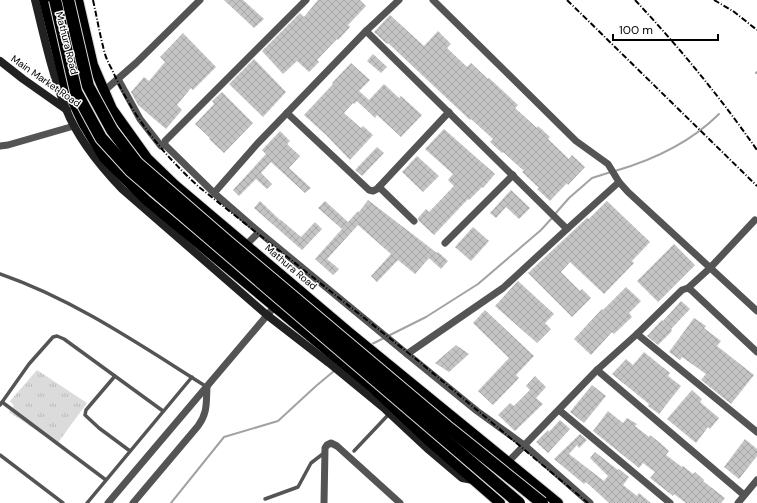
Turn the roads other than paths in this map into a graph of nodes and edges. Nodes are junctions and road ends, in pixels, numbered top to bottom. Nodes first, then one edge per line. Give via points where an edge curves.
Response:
1 (35, 0) edge
2 (44, 0) edge
3 (55, 0) edge
4 (68, 0) edge
5 (78, 0) edge
6 (200, 0) edge
7 (306, 0) edge
8 (399, 0) edge
9 (433, 0) edge
10 (366, 31) junction
11 (0, 61) edge
12 (118, 79) junction
13 (104, 91) junction
14 (66, 110) junction
15 (449, 112) junction
16 (287, 113) junction
17 (77, 122) junction
18 (165, 145) junction
19 (0, 146) edge
20 (513, 175) junction
21 (619, 182) junction
22 (379, 187) junction
23 (214, 193) junction
24 (755, 220) dead end
25 (414, 221) dead end
26 (564, 226) junction
27 (259, 232) junction
28 (445, 243) dead end
29 (246, 245) junction
30 (221, 268) junction
31 (710, 268) junction
32 (0, 274) edge
33 (688, 288) junction
34 (275, 306) junction
35 (322, 310) junction
36 (757, 311) edge
37 (267, 316) junction
38 (303, 330) junction
39 (637, 334) junction
40 (757, 352) edge
41 (407, 354) junction
42 (343, 367) junction
43 (598, 370) junction
44 (115, 376) junction
45 (192, 377) junction
46 (207, 387) junction
47 (1, 404) edge
48 (558, 410) junction
49 (163, 412) junction
50 (389, 413) junction
51 (757, 432) edge
52 (524, 445) junction
53 (130, 451) junction
54 (354, 451) dead end
55 (324, 453) junction
56 (0, 455) edge
57 (508, 462) junction
58 (106, 480) junction
59 (473, 480) junction
60 (757, 480) edge
61 (744, 495) junction
62 (265, 499) dead end
63 (63, 503) edge
64 (87, 503) edge
65 (108, 503) edge
66 (133, 503) edge
67 (324, 503) edge
68 (400, 503) edge
69 (500, 503) edge
70 (519, 503) edge
71 (542, 503) edge
72 (558, 503) edge
73 (590, 503) edge
74 (670, 503) edge
75 (738, 503) edge

1 - 14 street
2 - 17 main road, Mathura Road
3 - 70 highway, Mathura Road, bridge via 76,92 101,138 130,171
4 - 71 highway, Mathura Road, bridge via 88,86 112,130 137,163 444,424
5 - 13 main road, Mathura Road via 93,64
6 - 12 street
7 - 18 street via 165,141
8 - 10 street
9 - 21 street via 576,141 605,162
10 - 15 street
10 - 16 street
11 - 14 street, Main Market Road
12 - 13 street
12 - 18 street via 140,119 161,146
13 - 29 main road, Mathura Road via 112,109 147,158
14 - 17 street, Main Market Road
15 - 20 street
15 - 22 street
16 - 22 street via 369,190 373,191
16 - 23 street
17 - 19 street
17 - 30 main road, Mathura Road via 104,158
18 - 23 street
20 - 26 street
20 - 28 street
21 - 26 street
21 - 31 street
22 - 25 street
23 - 27 street
24 - 31 street
26 - 41 street via 499,291
27 - 29 street
27 - 41 street
29 - 30 main road
29 - 35 main road, Mathura Road
30 - 34 main road, Mathura Road
30 - 37 street
31 - 33 street
31 - 36 street
32 - 45 lane via 54,295
33 - 39 street via 682,290
33 - 40 street
34 - 37 street
34 - 38 main road, Mathura Road
35 - 38 main road
35 - 57 main road, Mathura Road
37 - 42 street via 329,362
37 - 46 street
38 - 42 main road, Mathura Road
39 - 43 street
39 - 51 street
41 - 52 street
42 - 50 street
42 - 59 main road, Mathura Road
43 - 48 street
43 - 61 street
44 - 47 lane via 64,338 57,336 29,364
44 - 49 lane
44 - 53 lane via 86,410 85,415
45 - 46 lane
45 - 49 lane
46 - 65 street
46 - 66 street via 204,417
47 - 58 lane
48 - 52 street
48 - 74 street
49 - 53 lane
50 - 54 lane
50 - 59 street via 462,478
52 - 57 street
52 - 73 street
53 - 58 lane
55 - 62 lane via 311,463 298,487
55 - 67 street
55 - 68 street via 325,446 331,443
56 - 63 lane
57 - 72 main road, Mathura Road
58 - 64 lane
59 - 69 main road, Mathura Road
60 - 61 street
61 - 75 street

